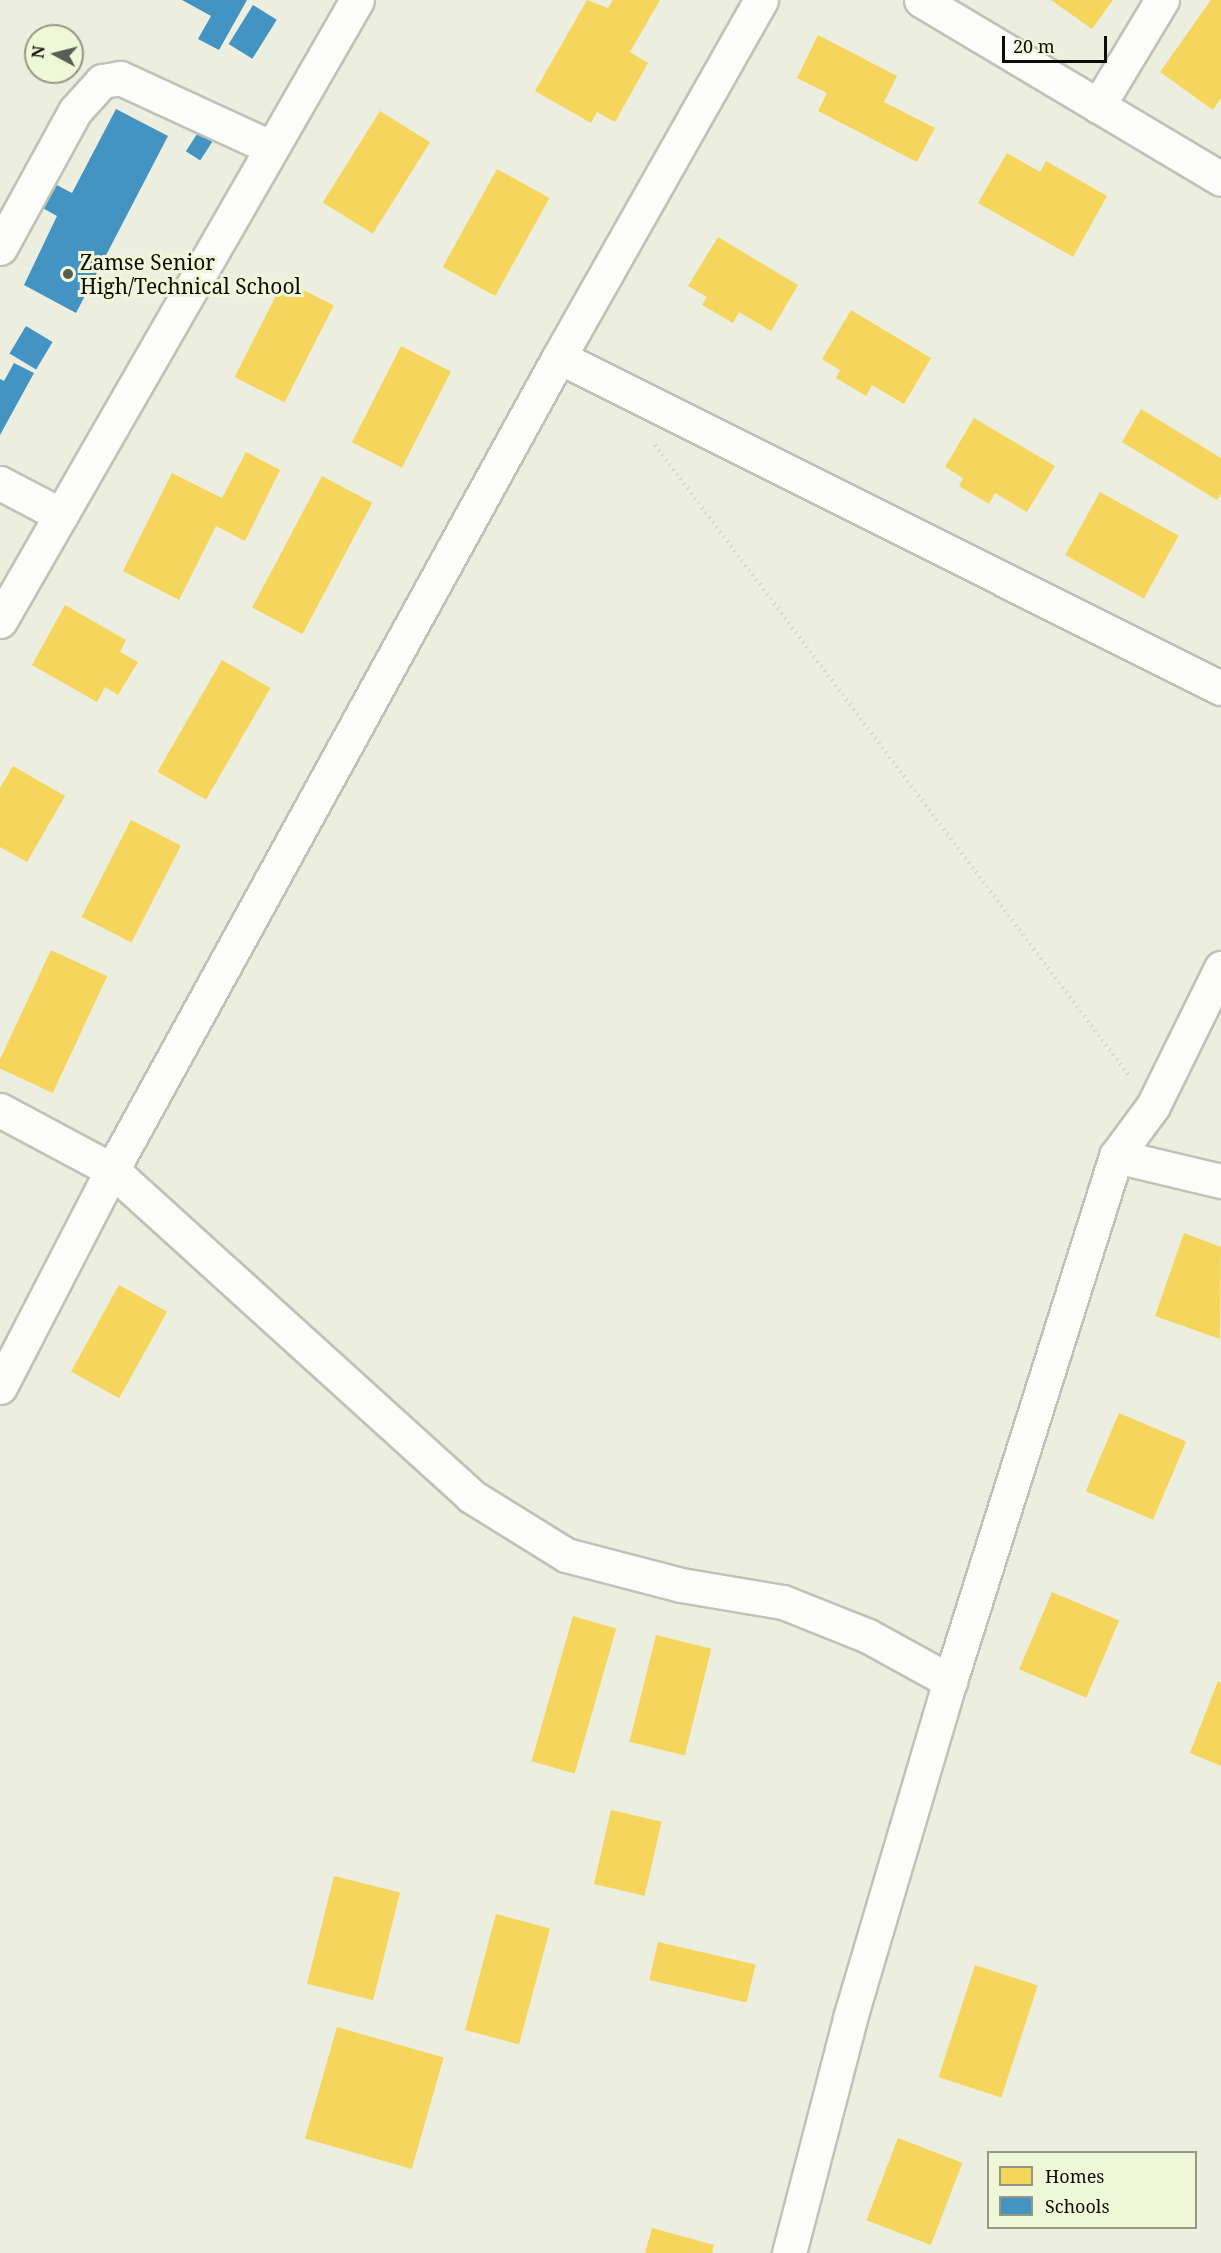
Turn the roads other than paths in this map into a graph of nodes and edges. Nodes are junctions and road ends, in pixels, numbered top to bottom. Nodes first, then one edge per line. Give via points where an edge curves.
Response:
1 (357, 0) edge
2 (761, 0) edge
3 (921, 0) edge
4 (1162, 0) edge
5 (1098, 106) junction
6 (272, 148) junction
7 (1221, 179) edge
8 (0, 248) edge
9 (558, 357) junction
10 (0, 483) edge
11 (61, 515) junction
12 (0, 621) edge
13 (1221, 688) edge
14 (1221, 968) edge
15 (0, 1110) edge
16 (1116, 1156) junction
17 (112, 1170) junction
18 (1221, 1181) edge
19 (0, 1387) edge
20 (950, 1681) junction
21 (789, 2253) edge

1 - 6 street
2 - 9 street
3 - 5 street
4 - 5 street
5 - 7 street
6 - 8 street via 120,78 102,81 75,111
6 - 11 street
9 - 13 street
9 - 17 street
10 - 11 street
11 - 12 street
14 - 16 street via 1153,1106
15 - 17 street
16 - 18 street
16 - 20 street
17 - 19 street
17 - 20 street via 471,1496 566,1555 681,1585 783,1602 868,1636
20 - 21 street via 850,2018

